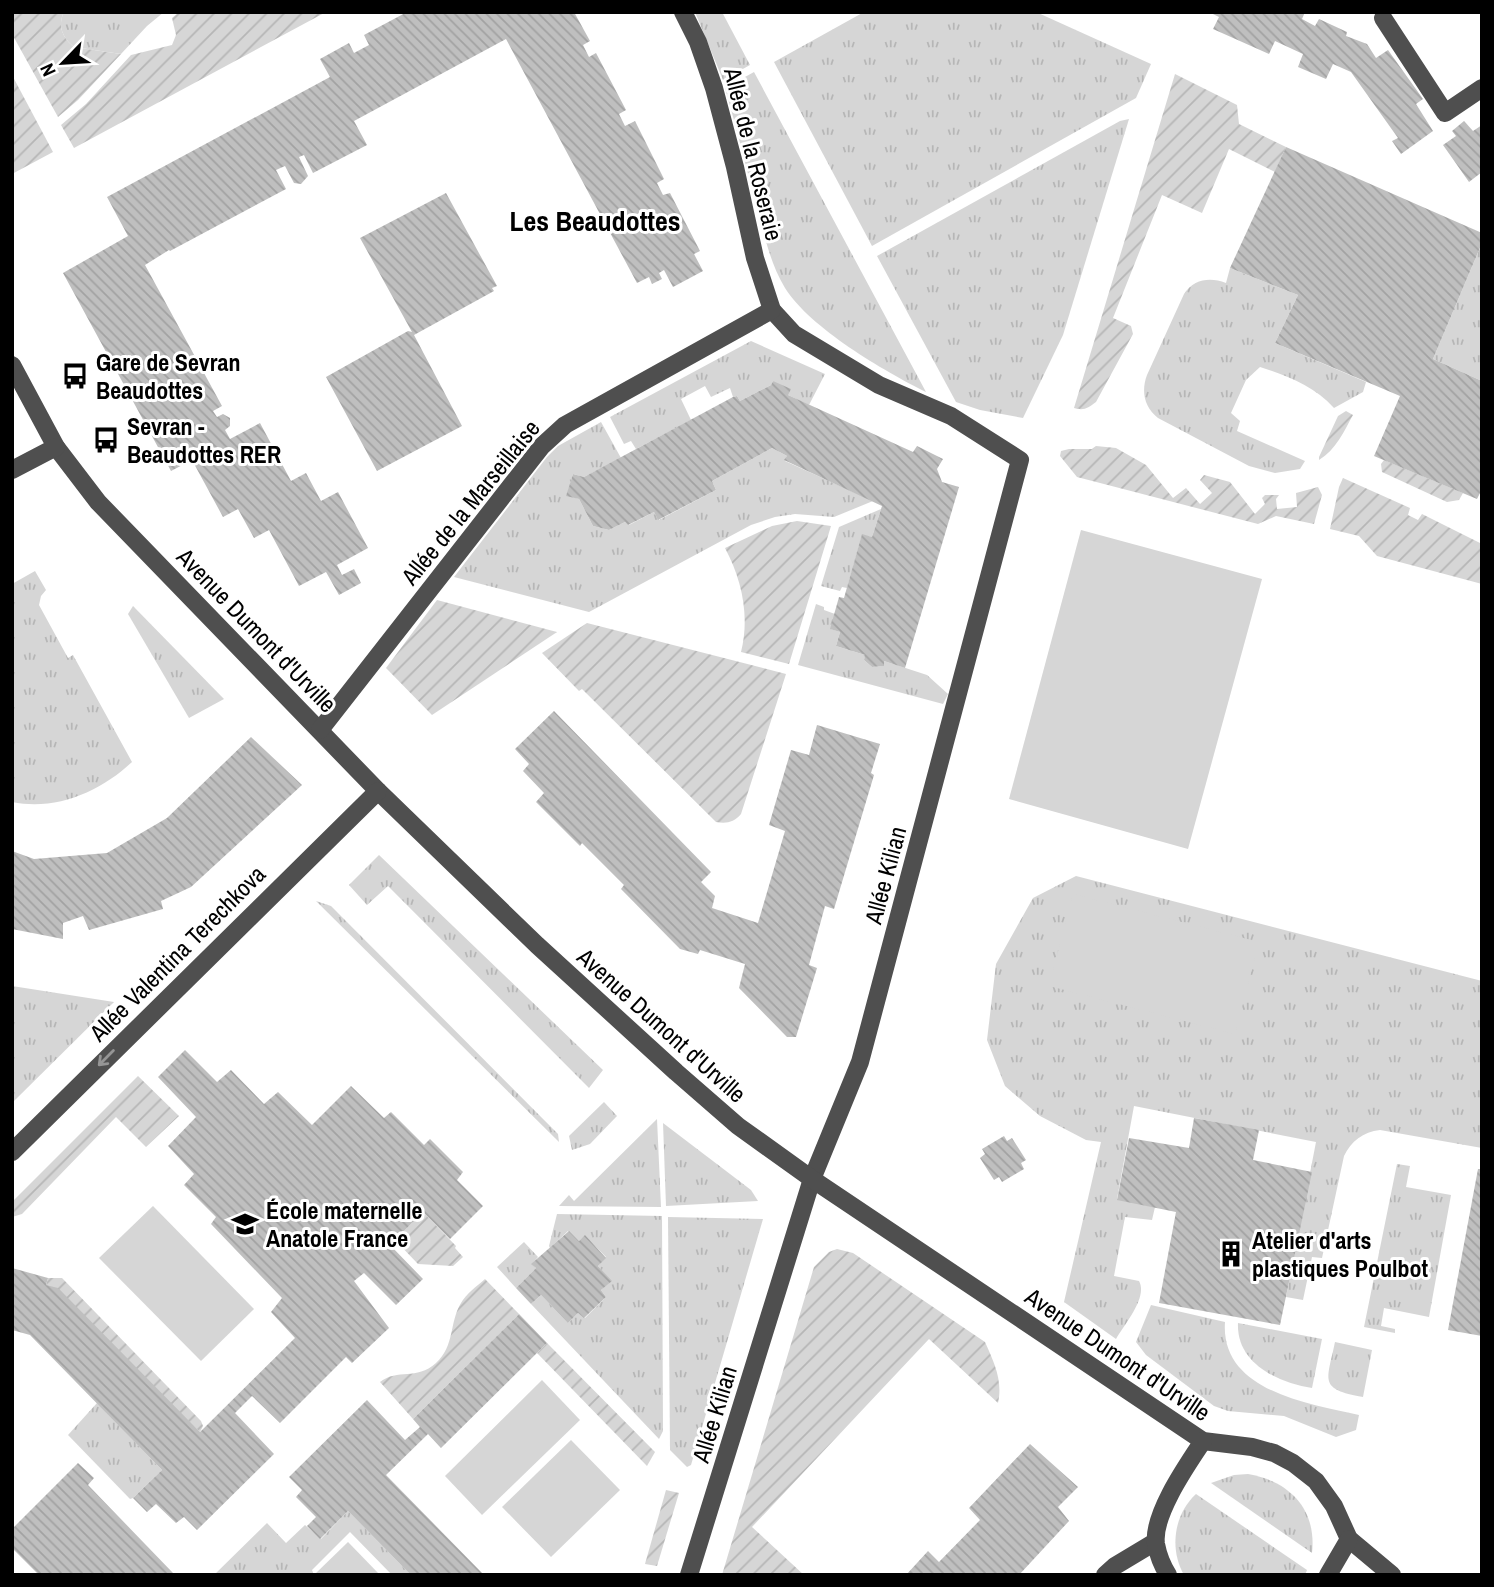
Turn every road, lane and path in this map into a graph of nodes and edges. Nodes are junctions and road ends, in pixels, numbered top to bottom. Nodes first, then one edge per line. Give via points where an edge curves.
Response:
1 (683, 12) edge
2 (1382, 14) edge
3 (1482, 88) edge
4 (772, 310) junction
5 (12, 365) edge
6 (56, 447) junction
7 (12, 470) edge
8 (320, 730) junction
9 (378, 791) junction
10 (12, 1152) edge
11 (812, 1179) junction
12 (1203, 1441) junction
13 (1349, 1539) junction
14 (1155, 1542) junction
15 (689, 1575) edge
16 (1105, 1575) edge
17 (1168, 1575) edge
18 (1328, 1575) edge
19 (1392, 1575) edge

1 - 4 street, Allée de la Roseraie via 714,88
2 - 3 street via 1445,113
4 - 8 street, Allée de la Marseillaise via 565,425 542,446
4 - 11 street, Allée Kilian via 794,334 828,355 879,385 951,416 1020,460 860,1062
5 - 6 street, Avenue Dumont d'Urville
6 - 7 street
6 - 8 street, Avenue Dumont d'Urville via 98,502
8 - 9 street, Avenue Dumont d'Urville
9 -> 10 street, Allée Valentina Terechkova
9 - 11 street, Avenue Dumont d'Urville via 676,1072 738,1126
11 - 12 street, Avenue Dumont d'Urville
11 - 15 street, Allée Kilian
12 - 13 street, Avenue Dumont d'Urville via 1252,1447 1293,1463 1316,1481
12 - 14 street via 1173,1487
13 - 18 street
13 - 19 street, Avenue Dumont d'Urville
14 - 16 street
14 - 17 street

